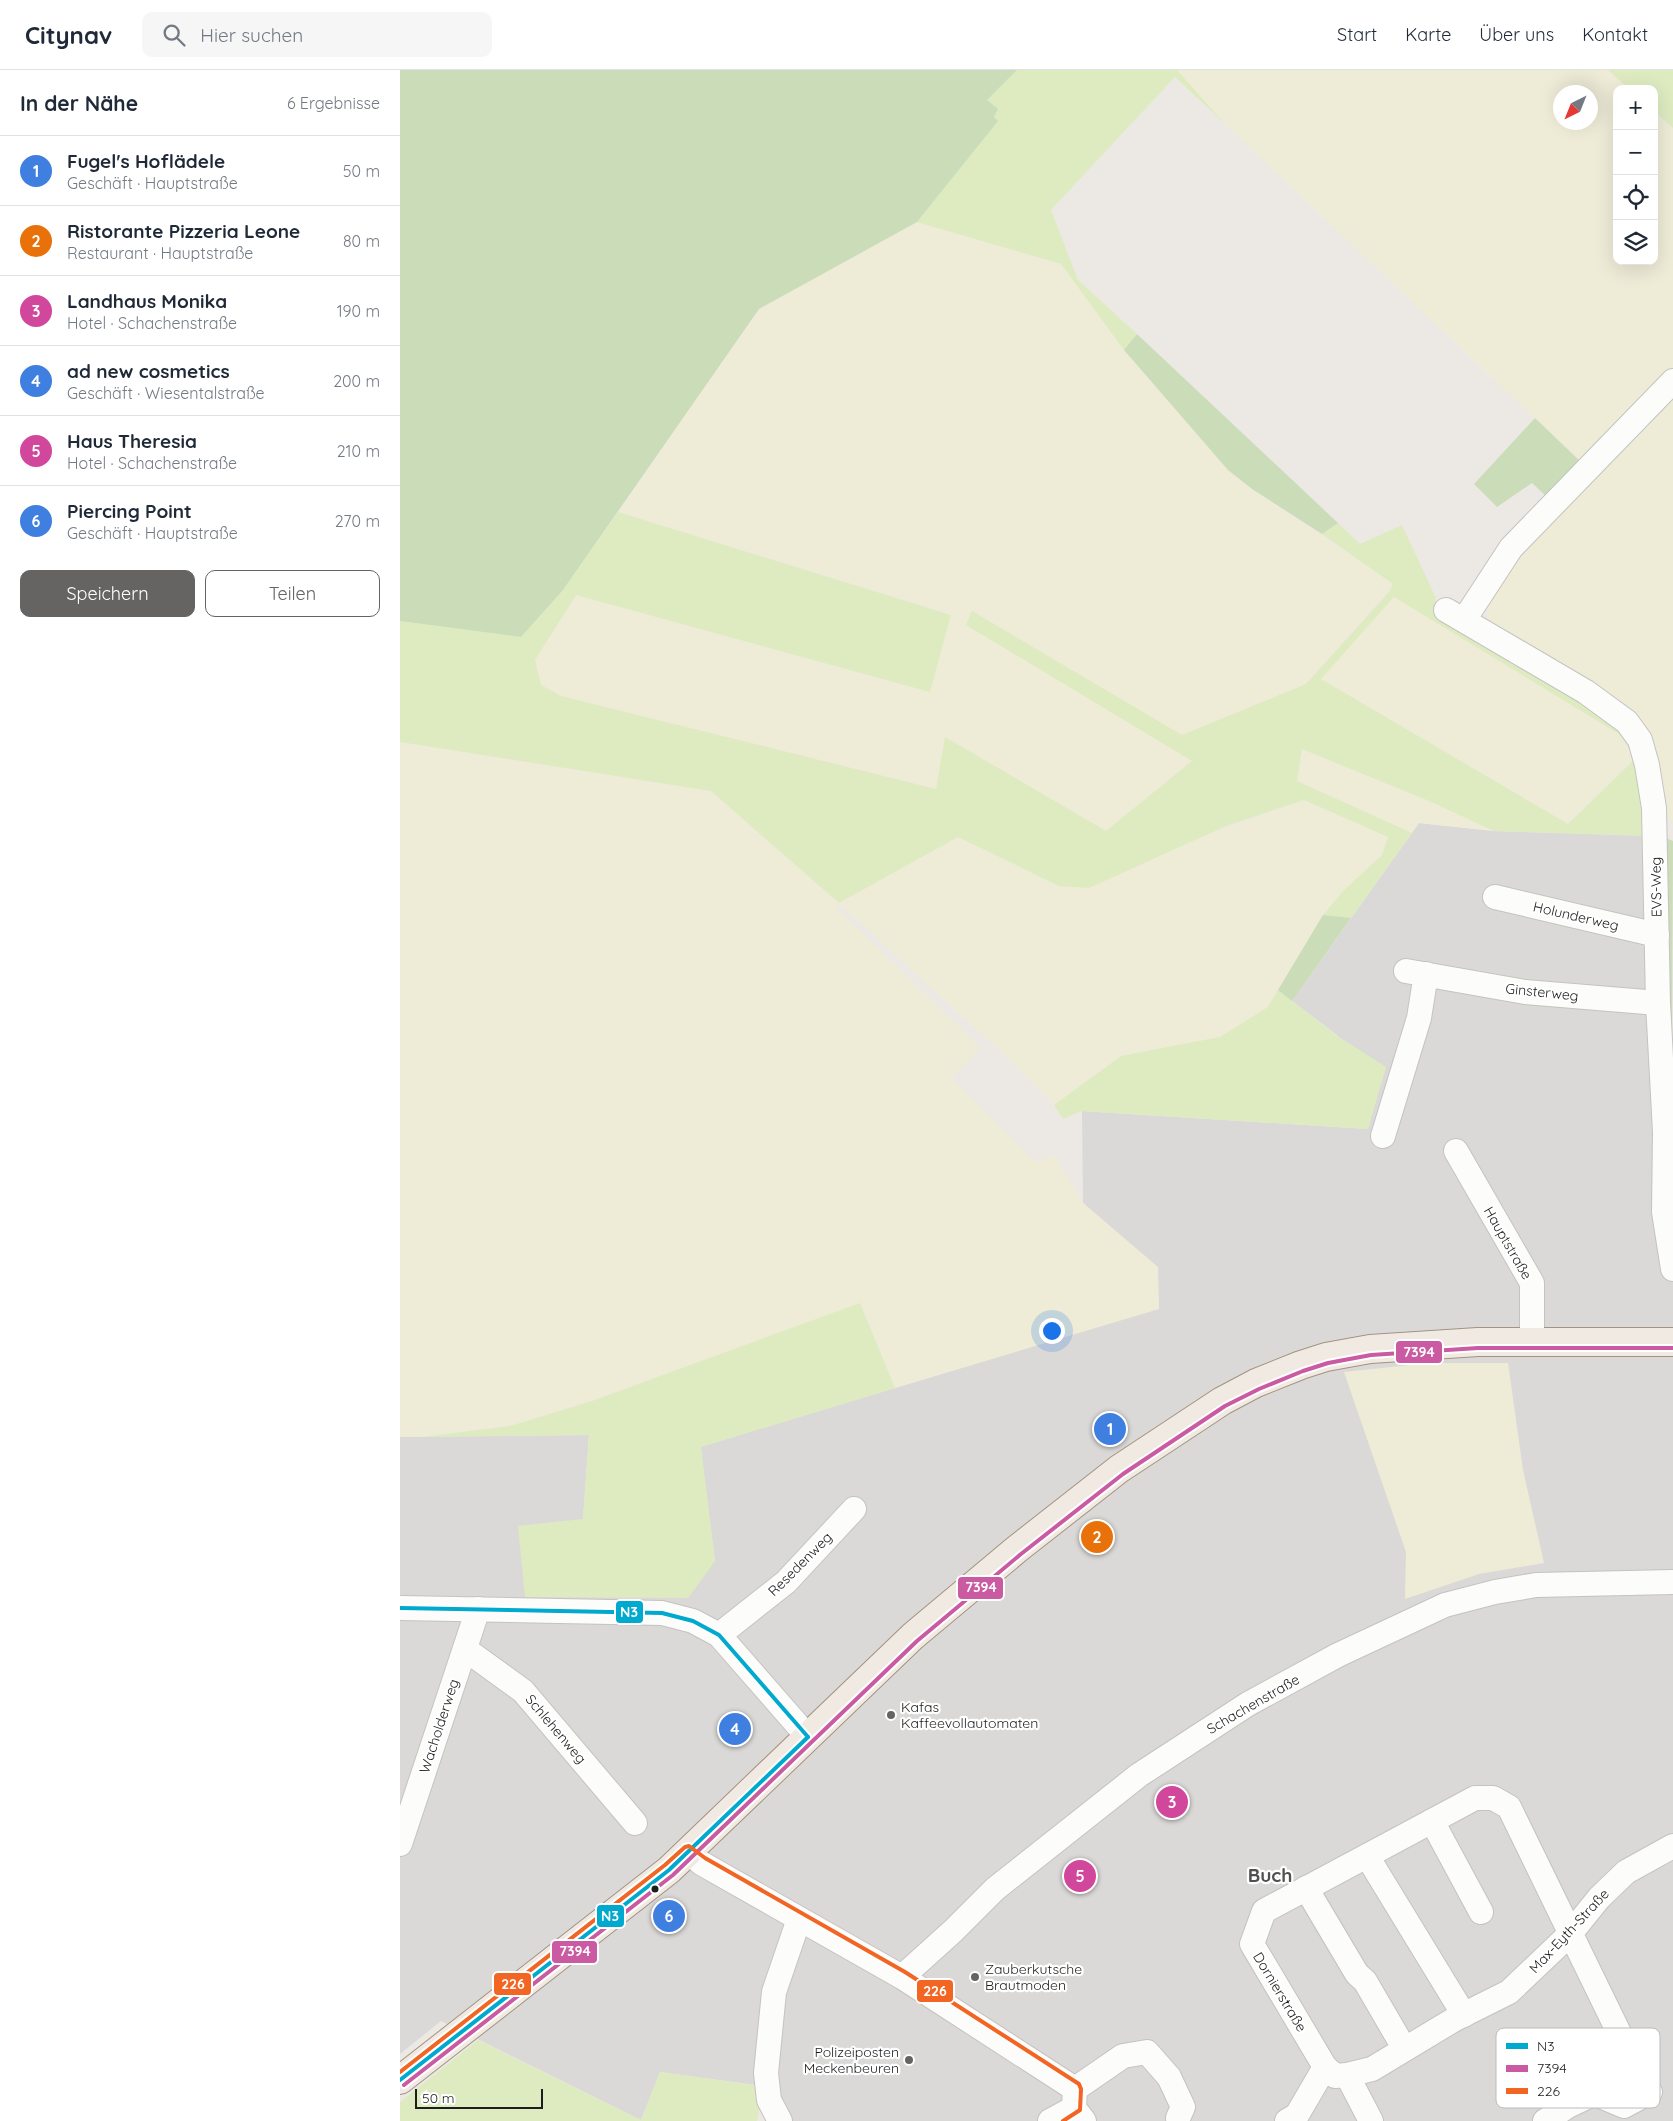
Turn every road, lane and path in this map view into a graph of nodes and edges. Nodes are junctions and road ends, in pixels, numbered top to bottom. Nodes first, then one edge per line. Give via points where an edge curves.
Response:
1 (1673, 381) edge
2 (1495, 897) dead end
3 (1657, 935) junction
4 (1658, 1003) junction
5 (1383, 1136) dead end
6 (1456, 1151) dead end
7 (1673, 1269) edge
8 (1532, 1342) junction
9 (1673, 1342) edge
10 (854, 1509) dead end
11 (1673, 1582) edge
12 (400, 1608) edge
13 (478, 1609) junction
14 (719, 1634) junction
15 (465, 1649) junction
16 (808, 1737) junction
17 (1432, 1821) junction
18 (635, 1823) dead end
19 (400, 1844) edge
20 (1673, 1846) edge
21 (689, 1852) junction
22 (1367, 1856) junction
23 (1306, 1888) junction
24 (1481, 1912) dead end
25 (799, 1919) junction
26 (1570, 1934) junction
27 (902, 1977) junction
28 (1464, 2015) junction
29 (1617, 2028) edge
30 (1404, 2048) junction
31 (1325, 2067) junction
32 (1347, 2075) junction
33 (400, 2080) edge
34 (1078, 2106) edge
35 (1568, 2108) edge
36 (1178, 2120) edge
37 (780, 2121) edge
38 (1050, 2121) edge
39 (1287, 2121) edge
40 (1371, 2121) edge
41 (1545, 2121) edge

1 - 3 street, EVS-Weg via 1512,548 1455,615 1586,692 1626,722 1640,740 1654,808
2 - 3 street, Holunderweg
3 - 4 street, EVS-Weg
4 - 5 street, Ginsterweg via 1526,992 1416,973 1419,1018
4 - 7 street, EVS-Weg via 1665,1132 1664,1212
6 - 8 street, Hauptstraße via 1532,1283
8 - 9 main road
8 - 16 main road via 1370,1349 1301,1365 1243,1390 1119,1469 1017,1549 914,1636
10 - 14 street, Resedenweg via 786,1582
11 - 27 street, Schachenstraße via 1536,1585 1496,1592 1445,1605 1338,1655 1242,1707 1139,1775 995,1888
12 - 13 street
13 - 14 street via 662,1613
13 - 15 street, Wacholderweg
14 - 16 street
15 - 18 street, Schlehenweg via 523,1691
15 - 19 street, Wacholderweg
16 - 21 main road
17 - 22 street, Dornierstraße
17 - 24 street
17 - 26 street, Dornierstraße via 1475,1798 1493,1798 1509,1807
20 - 26 street, Max-Eyth-Straße via 1626,1872
21 - 25 street via 701,1864
21 - 33 main road
22 - 23 street, Dornierstraße
22 - 28 street
23 - 30 street
23 - 31 street, Dornierstraße via 1264,1911 1252,1944
25 - 27 street
25 - 37 street via 774,1992 766,2073 769,2100
26 - 28 street, Max-Eyth-Straße via 1509,1992
26 - 29 street, Dornierstraße
27 - 34 street
28 - 30 street, Max-Eyth-Straße
30 - 32 street, Max-Eyth-Straße via 1372,2069
31 - 32 street via 1335,2076
31 - 39 street via 1297,2115
32 - 40 street
34 - 36 street via 1123,2056 1147,2052 1170,2077 1183,2108
34 - 38 street
35 - 41 street

